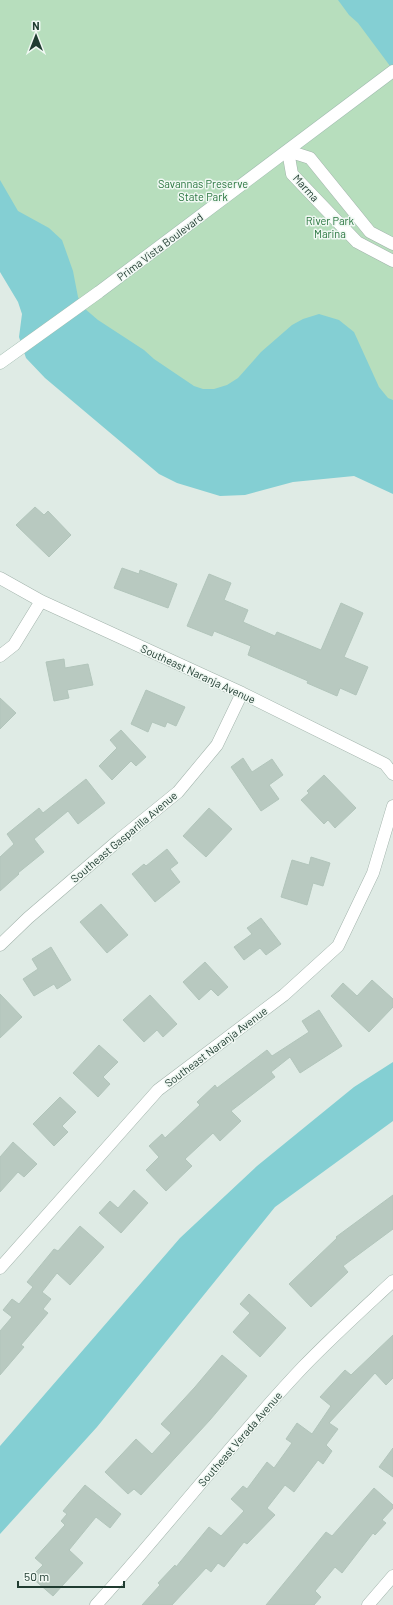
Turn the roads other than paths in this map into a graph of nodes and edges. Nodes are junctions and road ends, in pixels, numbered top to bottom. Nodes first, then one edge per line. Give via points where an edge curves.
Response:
1 (393, 71) edge
2 (288, 151) junction
3 (343, 198) junction
4 (328, 212) junction
5 (393, 244) edge
6 (393, 261) edge
7 (1, 363) edge
8 (0, 578) edge
9 (40, 600) junction
10 (0, 656) edge
11 (242, 693) junction
12 (393, 774) edge
13 (393, 806) edge
14 (0, 945) edge
15 (0, 1268) edge
16 (393, 1281) edge
17 (393, 1576) edge
18 (96, 1605) edge
19 (368, 1605) edge

1 - 2 street, Prima Vista Boulevard
2 - 3 street, Marma via 310,158
2 - 4 street, Marma via 292,174
2 - 7 street, Prima Vista Boulevard
3 - 4 street
3 - 5 street, Marma via 370,232
4 - 6 street, Marma via 357,242
8 - 9 street, Southeast Naranja Avenue
9 - 10 street via 14,645
9 - 11 street, Southeast Naranja Avenue
11 - 12 street, Southeast Naranja Avenue via 385,764
11 - 14 street, Southeast Gasparilla Avenue via 217,745 178,792 114,844
13 - 15 street, Southeast Naranja Avenue via 373,873 338,946 284,995 158,1090
16 - 18 street, Southeast Verada Avenue via 304,1366
17 - 19 street

